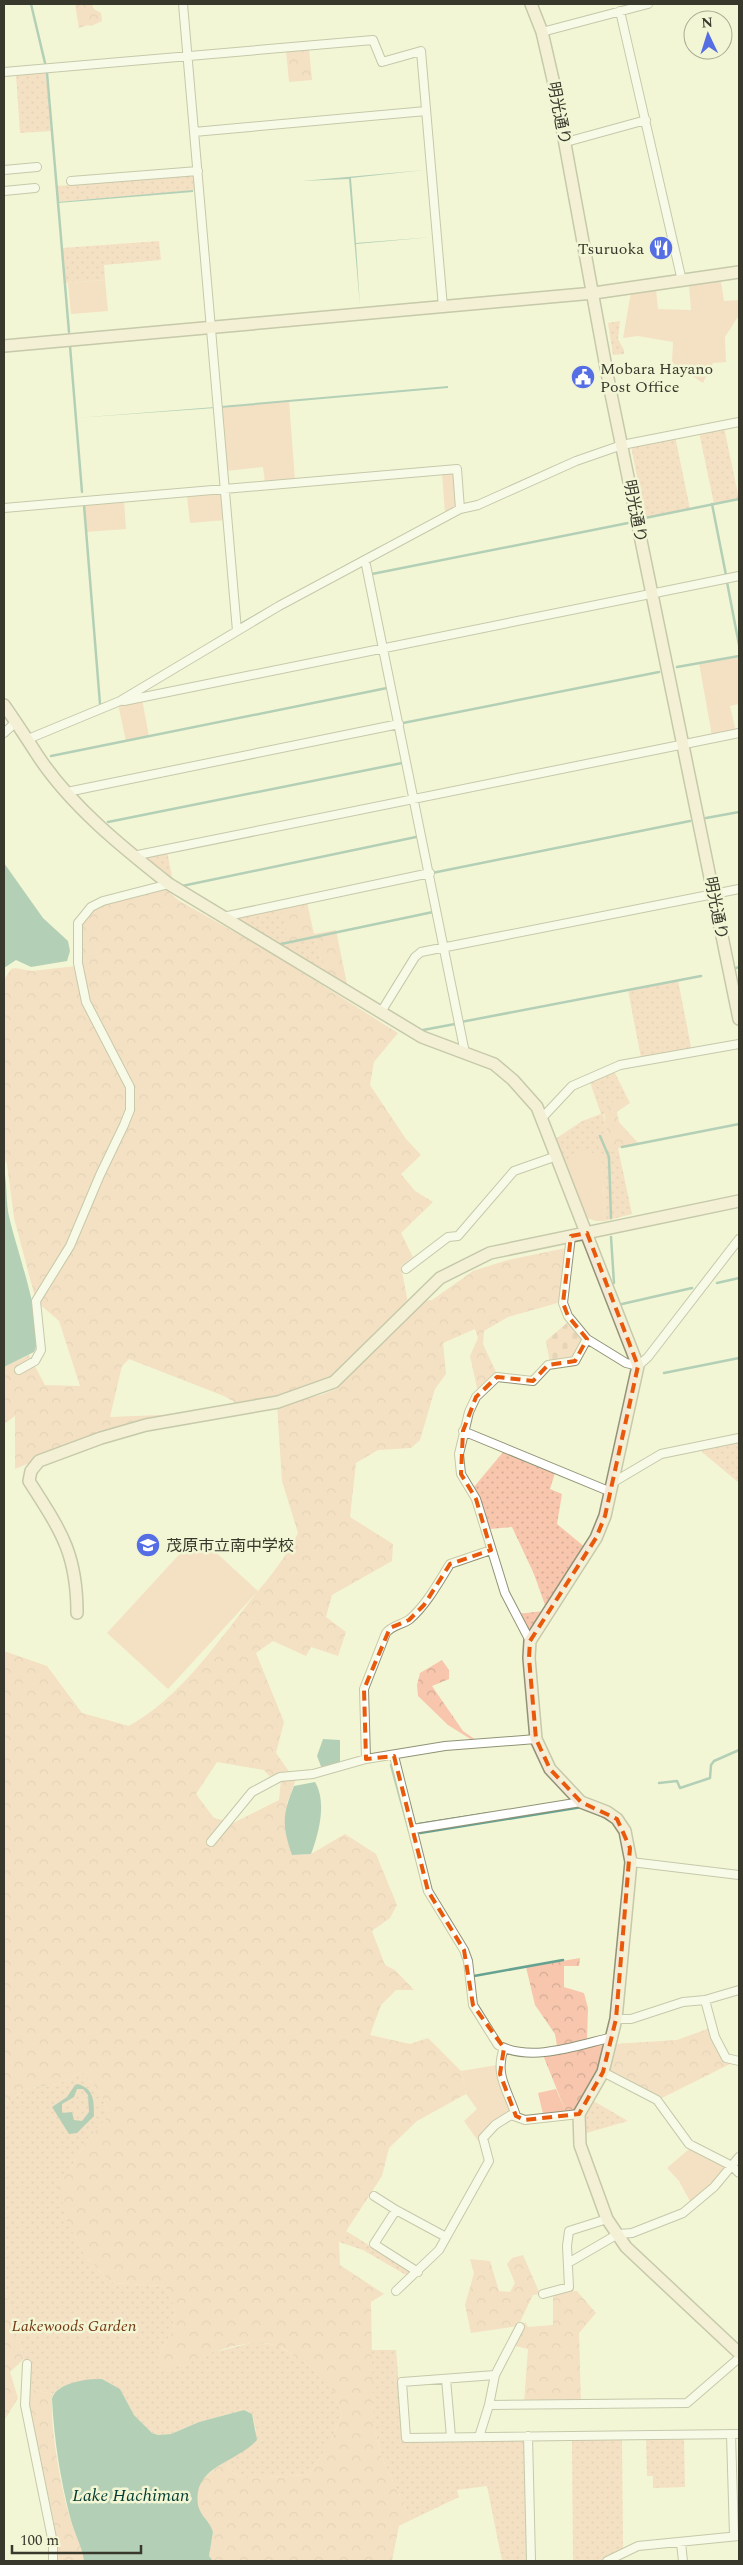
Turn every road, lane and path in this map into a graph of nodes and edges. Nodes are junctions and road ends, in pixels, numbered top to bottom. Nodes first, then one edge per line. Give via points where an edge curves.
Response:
1 (182, 4) edge
2 (531, 4) edge
3 (648, 4) edge
4 (620, 11) junction
5 (542, 32) junction
6 (187, 57) junction
7 (4, 72) edge
8 (426, 111) junction
9 (646, 120) junction
10 (194, 132) junction
11 (566, 142) junction
12 (37, 167) dead end
13 (4, 170) edge
14 (198, 171) junction
15 (71, 181) dead end
16 (35, 188) dead end
17 (4, 191) edge
18 (739, 272) edge
19 (682, 281) junction
20 (594, 293) junction
21 (443, 307) junction
22 (211, 328) junction
23 (4, 346) edge
24 (739, 422) edge
25 (622, 445) junction
26 (225, 489) junction
27 (4, 508) edge
28 (460, 509) junction
29 (365, 560) junction
30 (739, 576) edge
31 (652, 594) junction
32 (237, 631) junction
33 (383, 649) junction
34 (120, 701) junction
35 (4, 706) edge
36 (16, 722) junction
37 (399, 724) junction
38 (4, 732) edge
39 (739, 734) edge
40 (28, 739) junction
41 (683, 745) junction
42 (68, 792) junction
43 (414, 799) junction
44 (133, 856) junction
45 (430, 873) junction
46 (169, 884) junction
47 (739, 890) edge
48 (715, 894) junction
49 (223, 917) junction
50 (444, 948) junction
51 (381, 1012) junction
52 (739, 1019) edge
53 (739, 1044) edge
54 (465, 1053) junction
55 (542, 1118) junction
56 (554, 1156) junction
57 (739, 1201) edge
58 (587, 1233) junction
59 (571, 1236) junction
60 (739, 1239) edge
61 (406, 1268) dead end
62 (587, 1339) junction
63 (638, 1366) junction
64 (19, 1370) dead end
65 (463, 1431) junction
66 (739, 1438) edge
67 (612, 1488) junction
68 (491, 1550) junction
69 (77, 1613) dead end
70 (530, 1640) junction
71 (536, 1739) junction
72 (394, 1756) junction
73 (366, 1759) junction
74 (581, 1802) junction
75 (413, 1830) junction
76 (211, 1842) dead end
77 (632, 1862) junction
78 (739, 1875) edge
79 (739, 1990) edge
80 (705, 2000) junction
81 (616, 2020) junction
82 (613, 2037) junction
83 (504, 2048) junction
84 (739, 2061) edge
85 (603, 2072) junction
86 (579, 2114) junction
87 (516, 2116) junction
88 (739, 2157) edge
89 (732, 2166) junction
90 (739, 2173) edge
91 (374, 2196) dead end
92 (396, 2210) junction
93 (607, 2219) junction
94 (618, 2234) junction
95 (446, 2237) junction
96 (568, 2263) junction
97 (418, 2272) junction
98 (396, 2291) dead end
99 (543, 2294) dead end
100 (520, 2327) dead end
101 (739, 2353) edge
102 (739, 2358) edge
103 (27, 2364) dead end
104 (495, 2375) junction
105 (446, 2378) junction
106 (489, 2405) junction
107 (731, 2434) junction
108 (739, 2434) edge
109 (528, 2436) junction
110 (451, 2437) junction
111 (479, 2437) junction
112 (736, 2490) edge
113 (736, 2536) edge
114 (681, 2543) junction
115 (53, 2561) edge
116 (531, 2561) edge
117 (608, 2561) edge
118 (683, 2561) edge

1 - 6 street
2 - 5 street, 明光通り
3 - 4 street
4 - 5 street
4 - 9 street
5 - 11 street, 明光通り
6 - 7 street
6 - 8 street via 373,40 382,62 421,51
6 - 10 street
8 - 10 street
8 - 21 street
9 - 11 street
9 - 19 street
10 - 14 street
11 - 20 street, 明光通り
12 - 13 street
14 - 15 street
14 - 22 street
16 - 17 street
18 - 19 street
19 - 20 street
20 - 21 street
20 - 25 street, 明光通り
21 - 22 street
22 - 23 street
22 - 26 street
24 - 25 street
25 - 28 street via 576,461 478,505
25 - 31 street, 明光通り
26 - 27 street
26 - 28 street via 457,470
26 - 32 street
28 - 29 street
29 - 32 street
29 - 33 street
30 - 31 street
31 - 33 street
31 - 41 street, 明光通り
32 - 34 street
33 - 34 street
33 - 37 street
34 - 40 street
35 - 36 street
36 - 38 street
36 - 40 street
37 - 42 street
37 - 43 street
39 - 41 street
40 - 42 street via 38,757
41 - 43 street
41 - 48 street, 明光通り
42 - 44 street
43 - 44 street
43 - 45 street
44 - 46 street
45 - 49 street
45 - 50 street
46 - 49 street
46 - 64 street via 104,901 91,907 78,923 78,963 86,1002 130,1087 132,1099 124,1125 70,1246 36,1301 41,1350 35,1361
47 - 48 street
48 - 50 street
48 - 52 street, 明光通り
49 - 51 street
50 - 51 street via 421,952 415,957
50 - 54 street
51 - 54 street via 422,1037
53 - 55 street via 673,1058 623,1064 572,1086
54 - 55 street via 494,1064 513,1080
55 - 56 street
56 - 58 street
56 - 61 street via 514,1171 458,1236 448,1237
57 - 58 street
58 - 59 street
58 - 63 street
59 - 62 street via 563,1303 571,1321
59 - 69 street via 490,1253 440,1278 343,1375 316,1390 278,1402 146,1425 39,1461 31,1471 30,1480 68,1544 77,1590
60 - 63 street
62 - 63 street via 626,1364
62 - 65 street via 575,1361 548,1365 533,1381 496,1377 476,1397
63 - 67 street
65 - 67 street via 490,1440 526,1459
65 - 68 street via 459,1454 461,1474 476,1499
66 - 67 street via 661,1454
67 - 70 street via 596,1538
68 - 70 street via 505,1593
68 - 73 street via 450,1564 424,1605 409,1620 386,1633 364,1689
70 - 71 street
71 - 72 street via 475,1743
71 - 74 street via 550,1769
72 - 73 street
72 - 75 street
73 - 76 street via 313,1774 280,1777 266,1783 252,1792
74 - 75 street
74 - 77 street via 617,1819 625,1831
75 - 83 street via 428,1891 468,1961 473,2005 498,2045
77 - 78 street
77 - 81 street
79 - 80 street
80 - 81 street via 683,2002 631,2020
80 - 84 street via 715,2037 726,2058
81 - 82 street
82 - 83 street via 524,2053
82 - 85 street
83 - 87 street via 499,2062 500,2074
85 - 86 street
85 - 89 street via 657,2100 689,2144
86 - 87 street via 525,2120
86 - 93 street via 580,2145
87 - 95 street via 511,2115 500,2122 483,2138 489,2161
88 - 89 street
89 - 90 street
89 - 94 street via 714,2187 683,2213 632,2233
91 - 92 street
92 - 95 street
92 - 97 street via 374,2244
93 - 94 street
93 - 96 street via 569,2231
94 - 96 street
94 - 101 street via 653,2274
95 - 97 street via 439,2250
96 - 99 street via 569,2287
97 - 98 street
100 - 104 street
102 - 106 street via 687,2403
103 - 115 street via 25,2405 53,2543
104 - 105 street
104 - 106 street
105 - 110 street
105 - 110 street via 402,2382 406,2438
106 - 111 street
107 - 108 street
107 - 109 street
107 - 112 street
109 - 111 street
109 - 116 street
110 - 111 street
112 - 113 street
113 - 114 street
114 - 117 street via 638,2546
114 - 118 street

